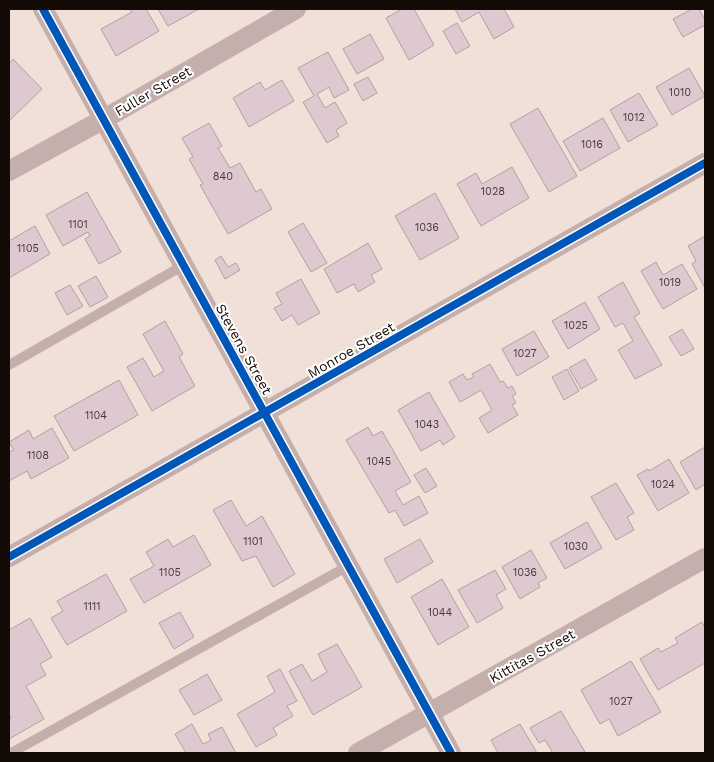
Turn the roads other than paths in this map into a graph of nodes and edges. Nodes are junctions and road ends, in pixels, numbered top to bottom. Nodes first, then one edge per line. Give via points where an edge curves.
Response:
1 (43, 9) edge
2 (296, 9) edge
3 (104, 119) junction
4 (705, 163) edge
5 (9, 171) edge
6 (184, 266) junction
7 (9, 364) edge
8 (265, 413) junction
9 (9, 557) edge
10 (705, 558) edge
11 (348, 566) junction
12 (430, 714) junction
13 (11, 753) edge
14 (358, 753) edge
15 (451, 753) edge

1 - 3 street, Stevens Street
2 - 3 street, Fuller Street
3 - 5 street, Fuller Street
3 - 6 street, Stevens Street
4 - 8 street, Monroe Street
6 - 7 lane
6 - 8 street, Stevens Street
8 - 9 street, Monroe Street
8 - 11 street, Stevens Street
10 - 12 street, Kittitas Street
11 - 12 street, Stevens Street
11 - 13 lane
12 - 14 street, Kittitas Street
12 - 15 street, Stevens Street

